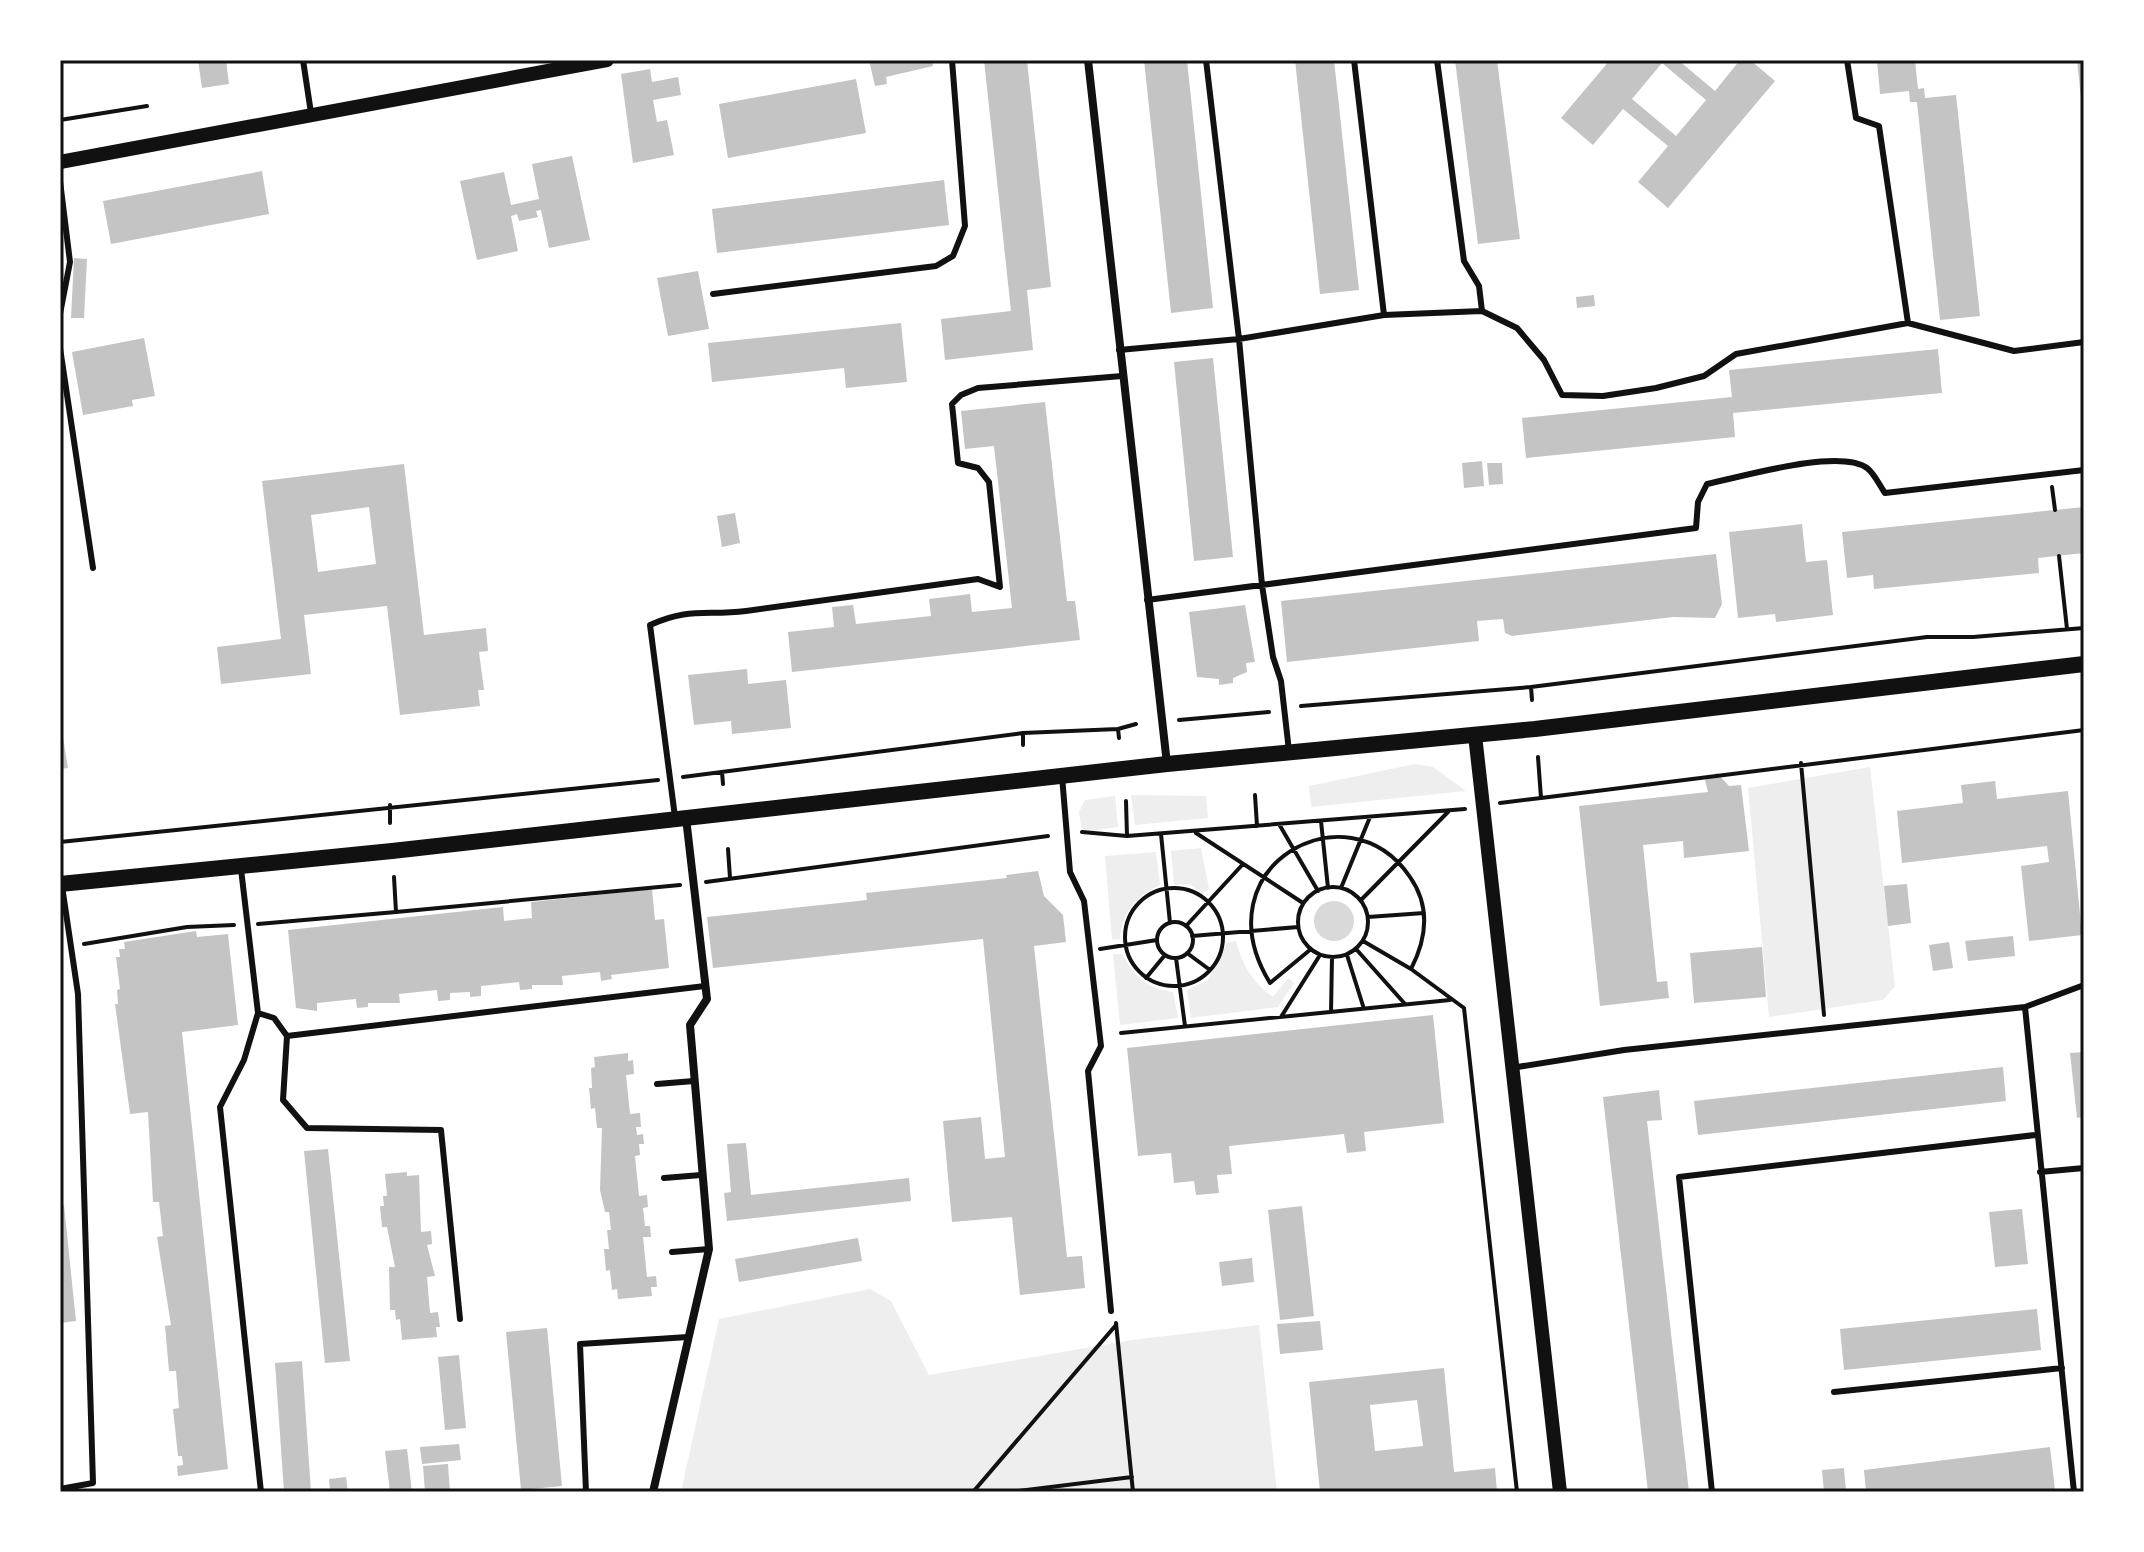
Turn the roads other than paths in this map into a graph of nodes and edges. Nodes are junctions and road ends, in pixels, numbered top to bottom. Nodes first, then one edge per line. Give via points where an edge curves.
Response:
1 (303, 60) edge
2 (607, 60) edge
3 (952, 60) edge
4 (1088, 60) edge
5 (1206, 60) edge
6 (1354, 60) edge
7 (1437, 60) edge
8 (1847, 60) edge
9 (570, 63) edge
10 (311, 113) junction
11 (60, 162) edge
12 (60, 181) edge
13 (713, 294) dead end
14 (1482, 311) junction
15 (60, 314) edge
16 (1384, 315) junction
17 (1908, 323) junction
18 (1239, 339) junction
19 (2084, 342) edge
20 (60, 348) edge
21 (1119, 350) junction
22 (1122, 376) junction
23 (2084, 470) edge
24 (93, 568) dead end
25 (1262, 585) junction
26 (1147, 600) junction
27 (2084, 664) edge
28 (1475, 735) junction
29 (1289, 752) junction
30 (1167, 764) junction
31 (1062, 776) junction
32 (680, 818) junction
33 (240, 866) junction
34 (61, 884) edge
35 (2084, 985) edge
36 (705, 986) junction
37 (2025, 1007) junction
38 (258, 1013) junction
39 (287, 1036) junction
40 (1511, 1068) junction
41 (694, 1081) junction
42 (657, 1084) dead end
43 (2035, 1135) junction
44 (2084, 1168) edge
45 (2040, 1172) junction
46 (701, 1175) junction
47 (664, 1178) dead end
48 (709, 1249) junction
49 (672, 1252) dead end
50 (1111, 1311) dead end
51 (460, 1319) dead end
52 (688, 1337) junction
53 (2062, 1368) junction
54 (1834, 1392) dead end
55 (60, 1489) edge
56 (261, 1492) edge
57 (586, 1492) edge
58 (653, 1492) edge
59 (1560, 1492) edge
60 (1712, 1492) edge
61 (2074, 1492) edge

1 - 10 lane
2 - 9 street
3 - 13 lane via 965,226 953,256 936,266
4 - 21 street
5 - 18 lane
6 - 16 lane
7 - 14 lane via 1464,261 1479,286
8 - 17 lane via 1856,118 1879,126
9 - 10 street
10 - 11 street
12 - 15 lane via 70,262
14 - 16 lane
14 - 17 lane via 1517,328 1544,360 1562,395 1603,396 1656,388 1704,376 1736,354
16 - 18 lane
17 - 19 lane via 2014,351
18 - 21 lane
18 - 25 lane
20 - 24 lane
21 - 22 street
22 - 26 street
22 - 32 lane via 978,388 952,404 958,463 978,468 989,482 1000,587 978,579 740,611 696,610 650,625
23 - 25 lane via 1885,493 1868,468 1848,461 1816,463 1707,484 1698,502 1696,528
25 - 26 lane
25 - 29 lane
26 - 30 street
27 - 28 main road
28 - 29 main road
28 - 40 street
29 - 30 main road
30 - 31 main road
31 - 32 main road
31 - 50 lane via 1070,872 1084,901 1101,1046 1088,1071
32 - 33 main road
32 - 36 street
33 - 34 main road
33 - 38 lane
34 - 55 lane via 78,994 93,1483
35 - 37 lane
36 - 39 lane
36 - 41 street via 707,999 690,1025
37 - 40 lane via 1624,1050
37 - 43 lane
38 - 39 lane via 274,1018
38 - 56 lane via 244,1060 220,1107
39 - 51 lane via 283,1100 307,1128 441,1130
40 - 59 street
41 - 42 lane
41 - 46 street
43 - 45 lane
43 - 60 lane via 1679,1177
44 - 45 lane
45 - 53 lane
46 - 47 lane
46 - 48 street
48 - 49 lane
48 - 52 street
52 - 57 lane via 580,1344
52 - 58 street
53 - 54 lane
53 - 61 lane

